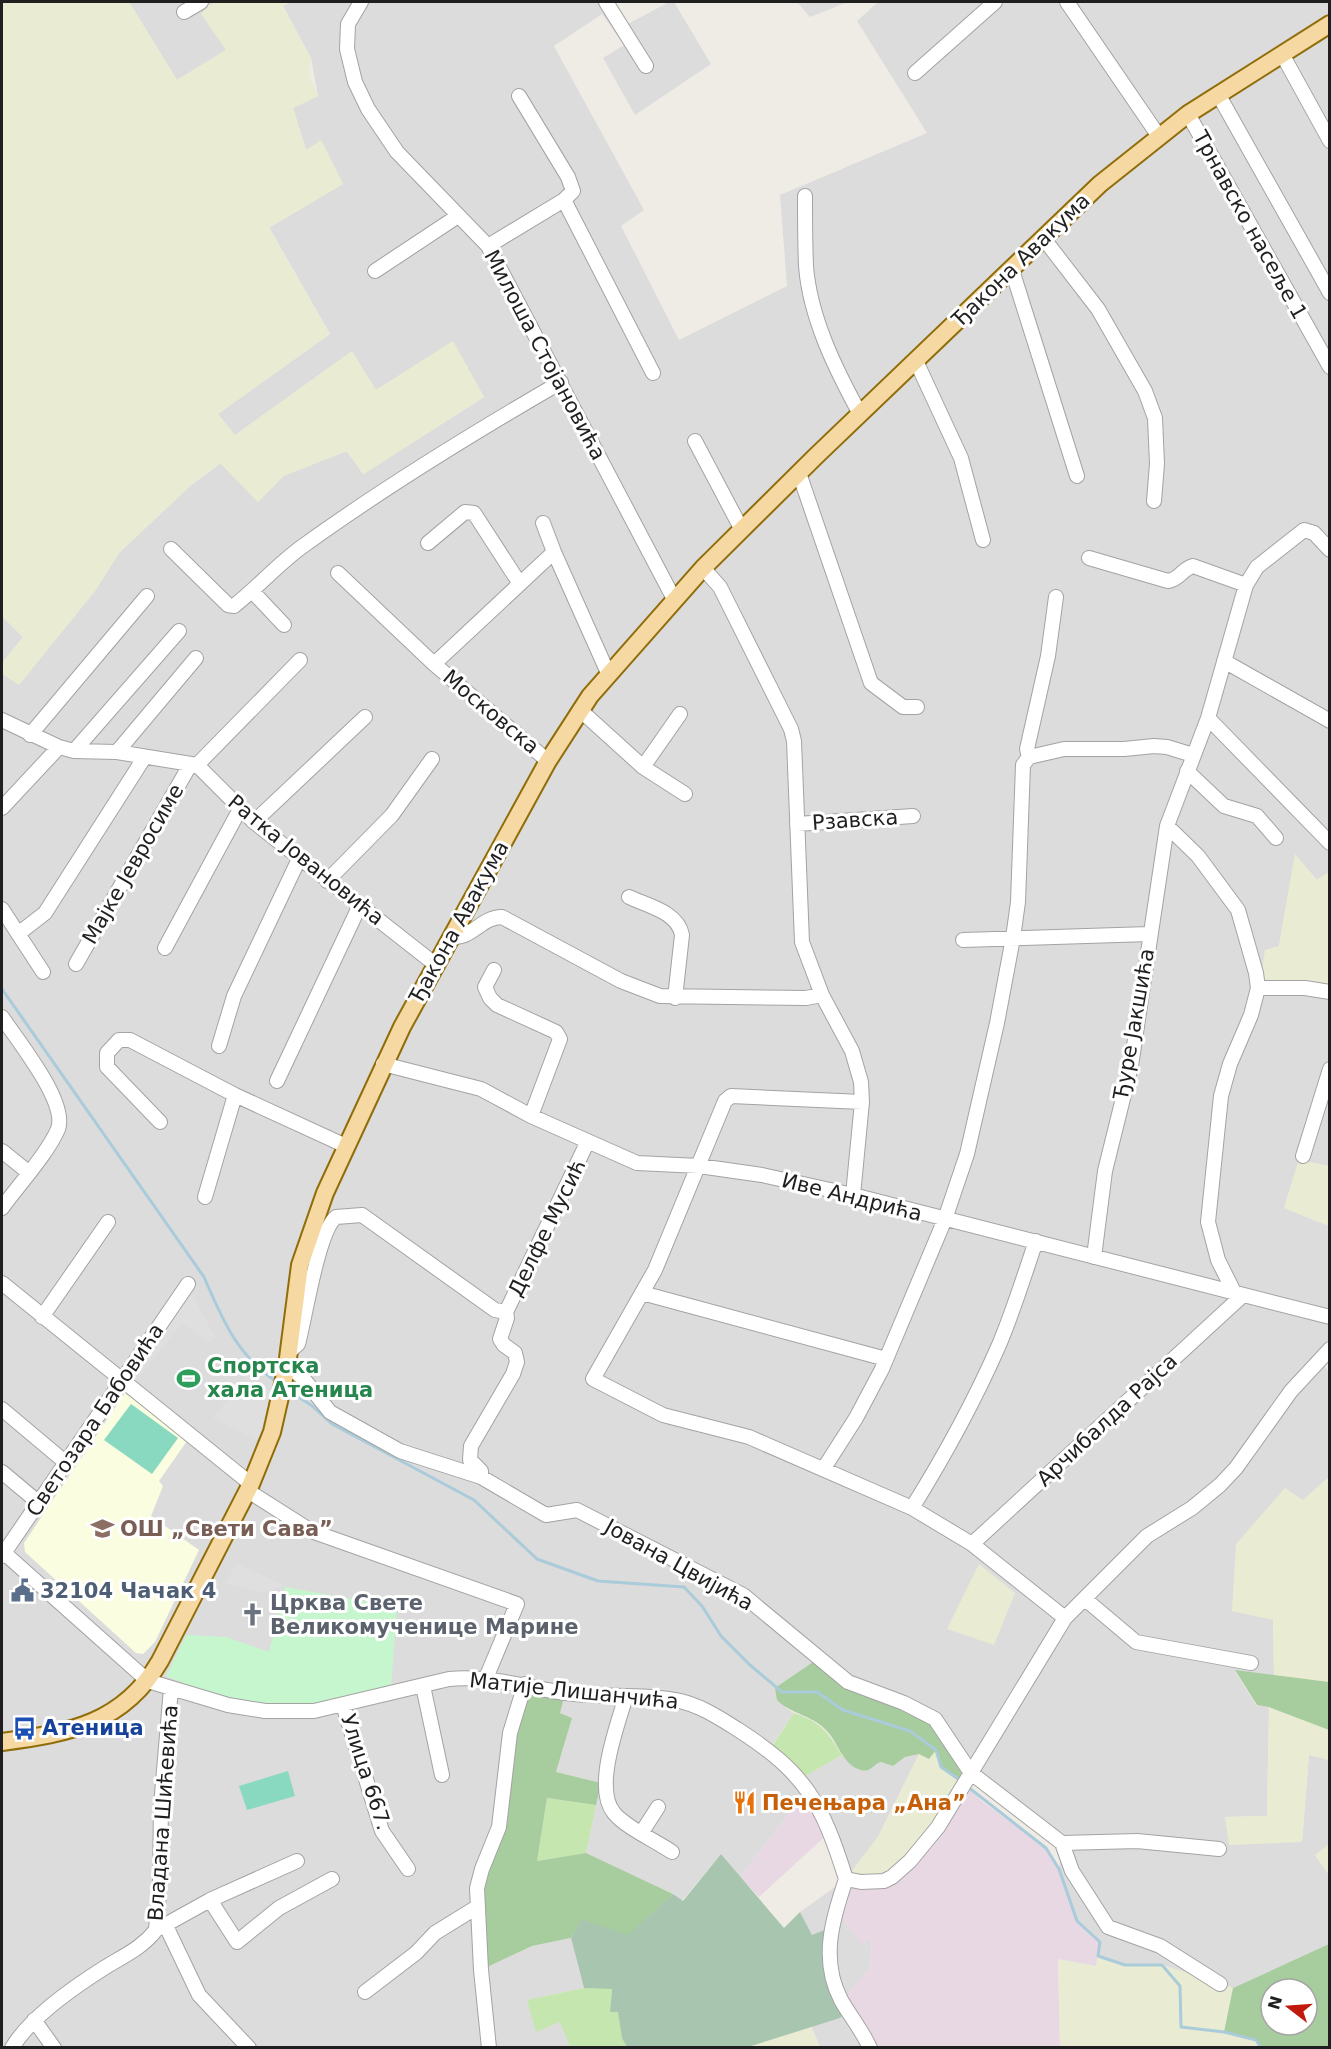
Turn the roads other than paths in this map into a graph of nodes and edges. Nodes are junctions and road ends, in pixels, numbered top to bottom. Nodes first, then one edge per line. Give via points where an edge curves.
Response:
1 (201, 2) edge
2 (361, 2) edge
3 (606, 2) edge
4 (995, 2) edge
5 (1067, 2) edge
6 (184, 12) dead end
7 (1329, 24) edge
8 (1282, 54) junction
9 (646, 66) dead end
10 (915, 73) dead end
11 (1218, 94) junction
12 (519, 96) dead end
13 (1188, 114) junction
14 (1158, 135) junction
15 (1329, 141) edge
16 (805, 196) dead end
17 (564, 200) junction
18 (458, 216) junction
19 (1044, 239) junction
20 (488, 246) junction
21 (1012, 270) junction
22 (375, 271) dead end
23 (1329, 293) edge
24 (916, 361) junction
25 (1329, 367) edge
26 (653, 373) dead end
27 (561, 382) junction
28 (860, 414) junction
29 (695, 441) dead end
30 (799, 473) junction
31 (1077, 476) dead end
32 (1154, 501) dead end
33 (543, 524) dead end
34 (742, 530) junction
35 (983, 540) dead end
36 (428, 543) dead end
37 (171, 549) dead end
38 (1329, 550) edge
39 (554, 552) junction
40 (1089, 558) dead end
41 (703, 568) junction
42 (338, 573) dead end
43 (520, 584) junction
44 (1245, 585) junction
45 (252, 591) junction
46 (147, 596) dead end
47 (1056, 597) dead end
48 (675, 599) junction
49 (284, 625) dead end
50 (179, 631) dead end
51 (196, 658) dead end
52 (300, 660) dead end
53 (1224, 661) junction
54 (434, 664) junction
55 (608, 673) junction
56 (917, 707) dead end
57 (580, 710) junction
58 (680, 714) dead end
59 (365, 717) dead end
60 (1209, 718) junction
61 (2, 720) edge
62 (1329, 721) edge
63 (30, 735) junction
64 (59, 747) junction
65 (75, 751) junction
66 (117, 752) junction
67 (1193, 755) junction
68 (1029, 757) junction
69 (144, 758) junction
70 (432, 759) dead end
71 (548, 761) junction
72 (193, 765) junction
73 (643, 767) junction
74 (1187, 771) junction
75 (685, 794) dead end
76 (2, 808) edge
77 (240, 809) junction
78 (913, 816) dead end
79 (254, 822) junction
80 (797, 824) junction
81 (1167, 826) junction
82 (1276, 838) dead end
83 (1329, 843) edge
84 (299, 859) junction
85 (327, 881) junction
86 (629, 897) dead end
87 (360, 905) junction
88 (2, 909) edge
89 (18, 934) junction
90 (1149, 934) junction
91 (451, 937) junction
92 (1013, 938) junction
93 (963, 940) dead end
94 (165, 948) dead end
95 (76, 964) dead end
96 (436, 965) junction
97 (494, 970) dead end
98 (43, 972) dead end
99 (1257, 988) junction
100 (1329, 992) edge
101 (822, 994) junction
102 (675, 998) junction
103 (2, 1019) edge
104 (219, 1046) dead end
105 (383, 1064) junction
106 (1329, 1070) edge
107 (277, 1081) dead end
108 (235, 1095) junction
109 (862, 1102) junction
110 (531, 1116) junction
111 (160, 1122) dead end
112 (587, 1143) junction
113 (346, 1146) junction
114 (2, 1151) edge
115 (1303, 1156) dead end
116 (699, 1166) junction
117 (28, 1172) junction
118 (853, 1195) junction
119 (205, 1197) dead end
120 (2, 1209) edge
121 (945, 1219) junction
122 (108, 1222) dead end
123 (1036, 1241) junction
124 (1094, 1257) junction
125 (2, 1283) edge
126 (188, 1284) dead end
127 (642, 1293) junction
128 (1239, 1295) junction
129 (506, 1312) junction
130 (42, 1317) junction
131 (1329, 1317) edge
132 (1329, 1349) edge
133 (886, 1359) junction
134 (287, 1363) junction
135 (122, 1380) junction
136 (2, 1409) edge
137 (65, 1462) junction
138 (824, 1468) junction
139 (2, 1472) edge
140 (481, 1477) junction
141 (249, 1487) junction
142 (39, 1503) junction
143 (912, 1508) junction
144 (972, 1544) junction
145 (2, 1553) edge
146 (1085, 1599) junction
147 (1065, 1618) junction
148 (1251, 1663) dead end
149 (486, 1678) junction
150 (148, 1681) junction
151 (525, 1684) junction
152 (423, 1686) junction
153 (171, 1688) junction
154 (626, 1696) junction
155 (344, 1705) junction
156 (2, 1742) edge
157 (971, 1773) junction
158 (442, 1775) dead end
159 (658, 1807) dead end
160 (642, 1832) junction
161 (1062, 1843) junction
162 (1219, 1849) dead end
163 (672, 1852) dead end
164 (297, 1861) dead end
165 (408, 1869) dead end
166 (332, 1879) dead end
167 (846, 1879) junction
168 (210, 1900) junction
169 (477, 1907) junction
170 (161, 1928) junction
171 (1220, 1984) dead end
172 (365, 1992) dead end
173 (34, 2020) junction
174 (12, 2048) edge
175 (54, 2048) edge
176 (249, 2048) edge
177 (489, 2048) edge
178 (870, 2048) edge

1 - 6 street
2 - 18 street, Милоша Стојановића via 348,24 347,49 368,109 397,152
3 - 9 street
4 - 10 street
5 - 14 street
7 - 8 main road, Ђакона Авакума
8 - 11 main road, Ђакона Авакума
8 - 15 street
11 - 13 main road, Ђакона Авакума
11 - 23 street
12 - 17 street via 568,177 573,191
13 - 14 main road, Ђакона Авакума
13 - 25 street, Трнавско насеље 1
14 - 19 main road, Ђакона Авакума
16 - 28 street via 806,268 820,326 830,359
17 - 20 street
17 - 26 street
18 - 20 street, Милоша Стојановића
18 - 22 street
19 - 21 main road, Ђакона Авакума
19 - 32 street via 1098,309 1145,391 1155,418
20 - 27 street, Милоша Стојановића
21 - 24 main road, Ђакона Авакума
21 - 31 street
24 - 28 main road, Ђакона Авакума
24 - 35 street via 961,458
27 - 45 street via 368,501 301,547
27 - 48 street, Милоша Стојановића
28 - 30 main road, Ђакона Авакума
29 - 34 street
30 - 34 main road, Ђакона Авакума
30 - 56 street via 871,683 903,706
33 - 39 street
34 - 41 main road, Ђакона Авакума
36 - 43 street via 465,512 474,513
37 - 45 street via 228,605 234,606
38 - 44 street via 1314,533 1304,530 1257,567
39 - 43 street
39 - 55 street
40 - 44 street via 1168,580 1193,566
41 - 48 main road, Ђакона Авакума
41 - 80 street via 720,587 791,729
42 - 54 street, Московска
43 - 54 street
44 - 53 street, Ђуре Јакшића
45 - 49 street
46 - 63 street
47 - 68 street via 1048,656 1027,750
48 - 55 main road, Ђакона Авакума
50 - 65 street
51 - 66 street
52 - 72 street, Мајке Јевросиме
53 - 60 street, Ђуре Јакшића
53 - 62 street
54 - 71 street, Московска
55 - 57 main road, Ђакона Авакума
57 - 71 main road, Ђакона Авакума
57 - 73 street
58 - 73 street
59 - 79 street
60 - 67 street, Ђуре Јакшића
60 - 83 street
61 - 63 street
63 - 64 street
64 - 65 street
64 - 76 street
65 - 66 street
66 - 69 street
67 - 68 street via 1154,746 1064,749
67 - 74 street, Ђуре Јакшића
68 - 92 street via 1023,765
69 - 72 street
69 - 89 street via 45,913
70 - 85 street via 392,815
71 - 91 main road, Ђакона Авакума
72 - 77 street, Ратка Јовановића
72 - 95 street, Мајке Јевросиме
73 - 75 street
74 - 81 street, Ђуре Јакшића
74 - 82 street via 1224,806 1257,816
77 - 79 street, Ратка Јовановића
77 - 94 street
78 - 80 street, Рзавска
79 - 84 street, Ратка Јовановића
80 - 101 street via 802,942
81 - 90 street, Ђуре Јакшића
81 - 99 street via 1198,856 1238,910 1248,937
84 - 85 street, Ратка Јовановића
84 - 104 street via 234,996
85 - 87 street, Ратка Јовановића
86 - 102 street via 671,916 680,926
87 - 96 street, Ратка Јовановића
87 - 107 street
88 - 89 street
89 - 98 street
90 - 92 street
90 - 124 street, Ђуре Јакшића via 1131,1066 1105,1171
91 - 96 main road, Ђакона Авакума
91 - 102 street via 465,936 488,919 502,917 621,981 645,992
92 - 93 street
92 - 121 street via 984,1088
96 - 105 main road, Ђакона Авакума
97 - 110 street via 485,987 493,1002 556,1032 561,1039
99 - 100 street
99 - 128 street via 1221,1096 1208,1222 1218,1260
101 - 102 street via 806,998
101 - 109 street via 852,1051
103 - 117 street via 59,1110 58,1128
105 - 110 street, Иве Андрића via 481,1089
105 - 113 main road, Ђакона Авакума
106 - 115 street
108 - 111 street via 130,1040 119,1040 107,1053 106,1066
108 - 113 street
108 - 119 street
109 - 116 street via 731,1096 725,1101
109 - 118 street
110 - 112 street, Иве Андрића
112 - 116 street, Иве Андрића via 637,1163
112 - 129 street, Делфе Мусић
113 - 134 main road, Ђакона Авакума via 311,1226 300,1265
114 - 117 street
116 - 118 street, Иве Андрића
116 - 127 street
117 - 120 street
118 - 121 street, Иве Андрића
121 - 123 street, Иве Андрића
121 - 133 street
122 - 130 street
123 - 124 street, Иве Андрића
123 - 143 street via 978,1392
124 - 128 street, Иве Андрића
125 - 130 street
126 - 135 street, Светозара Бабовића
127 - 133 street
127 - 138 street via 593,1378 663,1415 749,1437
128 - 131 street, Иве Андрића
128 - 144 street, Арчибалда Рајса
129 - 134 street via 495,1310 362,1215 336,1217 321,1249 298,1344
129 - 140 street via 500,1339 515,1353 517,1362 471,1446 470,1460 481,1471
130 - 135 street
132 - 146 street via 1291,1391 1220,1485 1147,1536
133 - 138 street via 856,1418
134 - 140 street, Јована Цвијића via 330,1412 400,1450
134 - 141 main road, Ђакона Авакума via 272,1432
135 - 137 street, Светозара Бабовића
135 - 141 street
136 - 137 street
137 - 142 street, Светозара Бабовића
138 - 143 street
139 - 142 street
140 - 157 street, Јована Цвијића via 546,1515 577,1510 743,1595 848,1682 935,1719
141 - 149 street via 311,1531 518,1604
141 - 150 main road, Ђакона Авакума
142 - 145 street, Светозара Бабовића
143 - 144 street
144 - 147 street
145 - 150 street
146 - 147 street
146 - 148 street via 1136,1641
147 - 157 street
149 - 151 street, Матије Лишанчића
149 - 152 street, Матије Лишанчића via 449,1679
150 - 153 street, Матије Лишанчића
150 - 156 main road, Ђакона Авакума via 120,1707 86,1725
151 - 154 street, Матије Лишанчића via 565,1693
151 - 169 street via 510,1733 499,1827 482,1869
152 - 155 street, Матије Лишанчића
152 - 158 street
153 - 155 street, Матије Лишанчића via 244,1709 314,1711
153 - 170 street, Владана Шићевића via 160,1806
154 - 160 street via 605,1779 612,1810
154 - 167 street, Матије Лишанчића via 659,1697 690,1704 769,1751 795,1773 819,1807
155 - 165 street, Улица 667. via 382,1831
157 - 161 street, Јована Цвијића
157 - 167 street via 938,1827 892,1877 877,1883
159 - 160 street
160 - 163 street
161 - 162 street via 1137,1841
161 - 171 street via 1072,1871 1108,1927 1160,1946
164 - 168 street
166 - 168 street via 279,1908 237,1942
167 - 178 street via 830,1938 830,1967 842,2001
168 - 170 street
169 - 172 street via 435,1933 416,1953
169 - 177 street
170 - 173 street, Владана Шићевића via 132,1954 104,1968
170 - 176 street via 199,1995
173 - 174 street, Владана Шићевића
173 - 175 street

